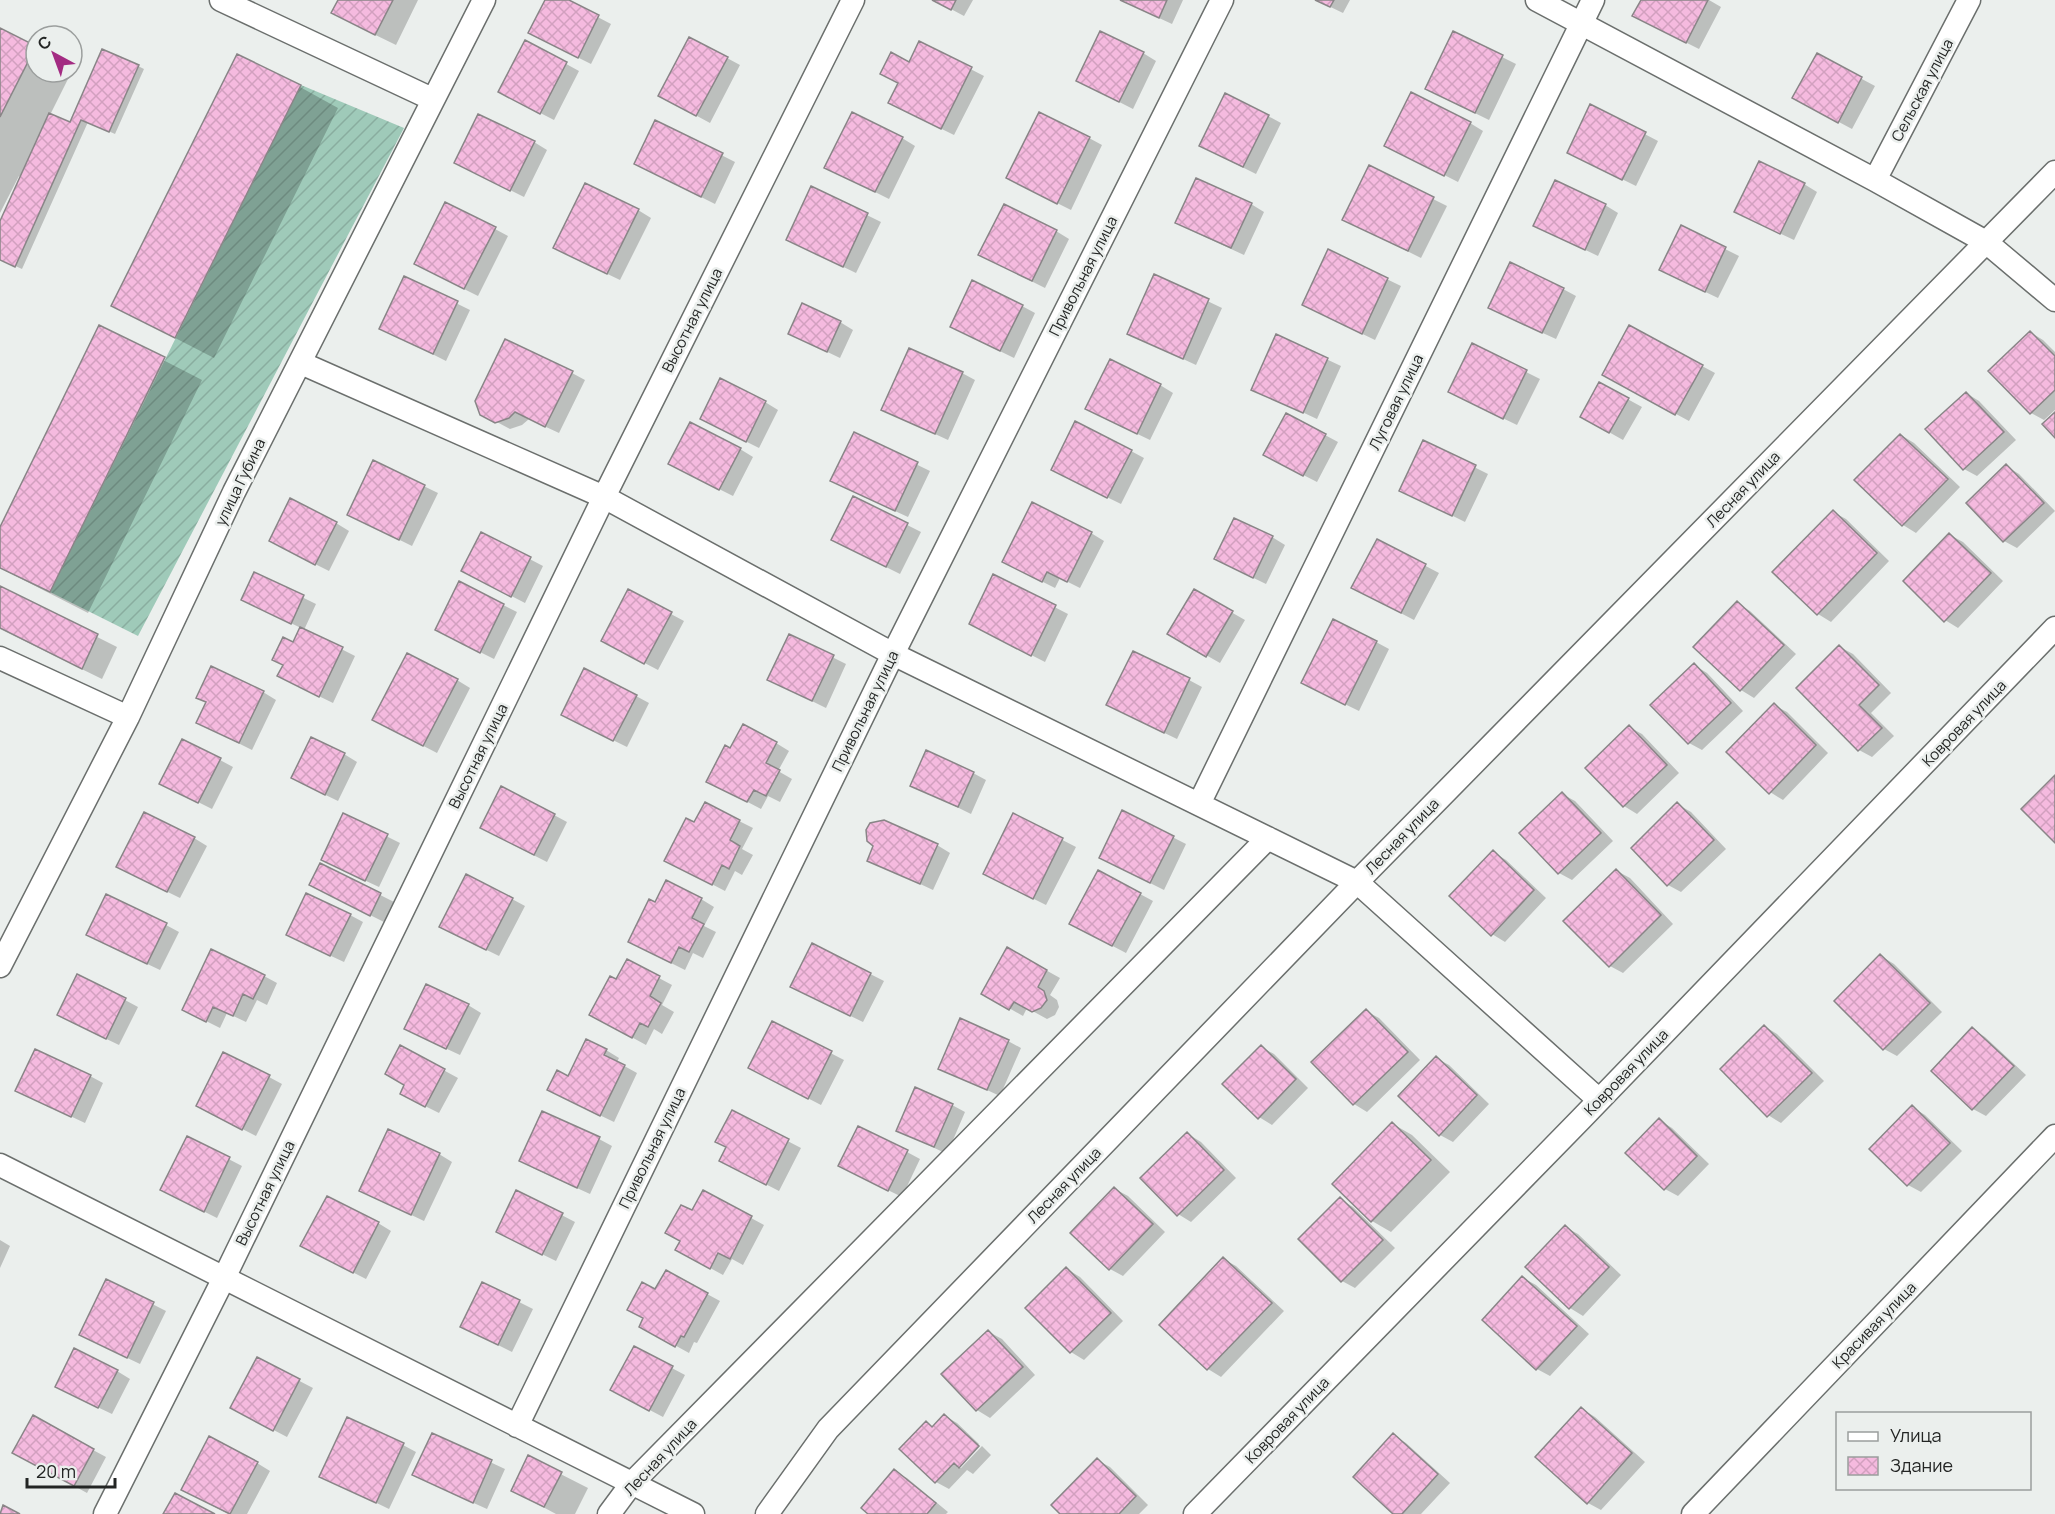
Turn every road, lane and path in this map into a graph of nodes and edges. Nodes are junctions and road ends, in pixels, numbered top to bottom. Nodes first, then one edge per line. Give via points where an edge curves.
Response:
1 (221, 0) edge
2 (483, 0) edge
3 (853, 0) edge
4 (1222, 0) edge
5 (1537, 0) edge
6 (1593, 0) edge
7 (1969, 0) edge
8 (1582, 23) junction
9 (432, 99) junction
10 (2055, 172) edge
11 (1875, 180) junction
12 (1986, 242) junction
13 (2055, 300) edge
14 (301, 363) junction
15 (604, 497) junction
16 (2055, 628) edge
17 (893, 654) junction
18 (0, 657) edge
19 (128, 717) junction
20 (1199, 804) junction
21 (1268, 838) junction
22 (1357, 882) junction
23 (0, 966) edge
24 (1599, 1100) junction
25 (2055, 1136) edge
26 (0, 1165) edge
27 (224, 1278) junction
28 (517, 1426) junction
29 (632, 1483) junction
30 (105, 1514) edge
31 (609, 1514) edge
32 (693, 1514) edge
33 (767, 1514) edge
34 (1195, 1514) edge
35 (1693, 1514) edge

1 - 9 street
2 - 9 street, улица Губина
3 - 15 street, Высотная улица
4 - 17 street, Привольная улица
5 - 8 street
6 - 8 street, Луговая улица
7 - 11 street, Сельская улица
8 - 11 street
8 - 20 street, Луговая улица
9 - 14 street, улица Губина
10 - 12 street, Лесная улица
11 - 12 street
12 - 13 street
12 - 22 street, Лесная улица
14 - 15 street
14 - 19 street, улица Губина via 234,492
15 - 17 street
15 - 27 street, Высотная улица
16 - 24 street, Ковровая улица
17 - 20 street
17 - 28 street, Привольная улица
18 - 19 street
19 - 23 street, улица Губина
20 - 21 street
21 - 22 street
21 - 29 street, Лесная улица
22 - 24 street
22 - 33 street, Лесная улица via 828,1429
24 - 34 street, Ковровая улица
25 - 35 street, Красивая улица
26 - 27 street
27 - 28 street
27 - 30 street, Высотная улица
28 - 29 street
29 - 31 street, Лесная улица
29 - 32 street

